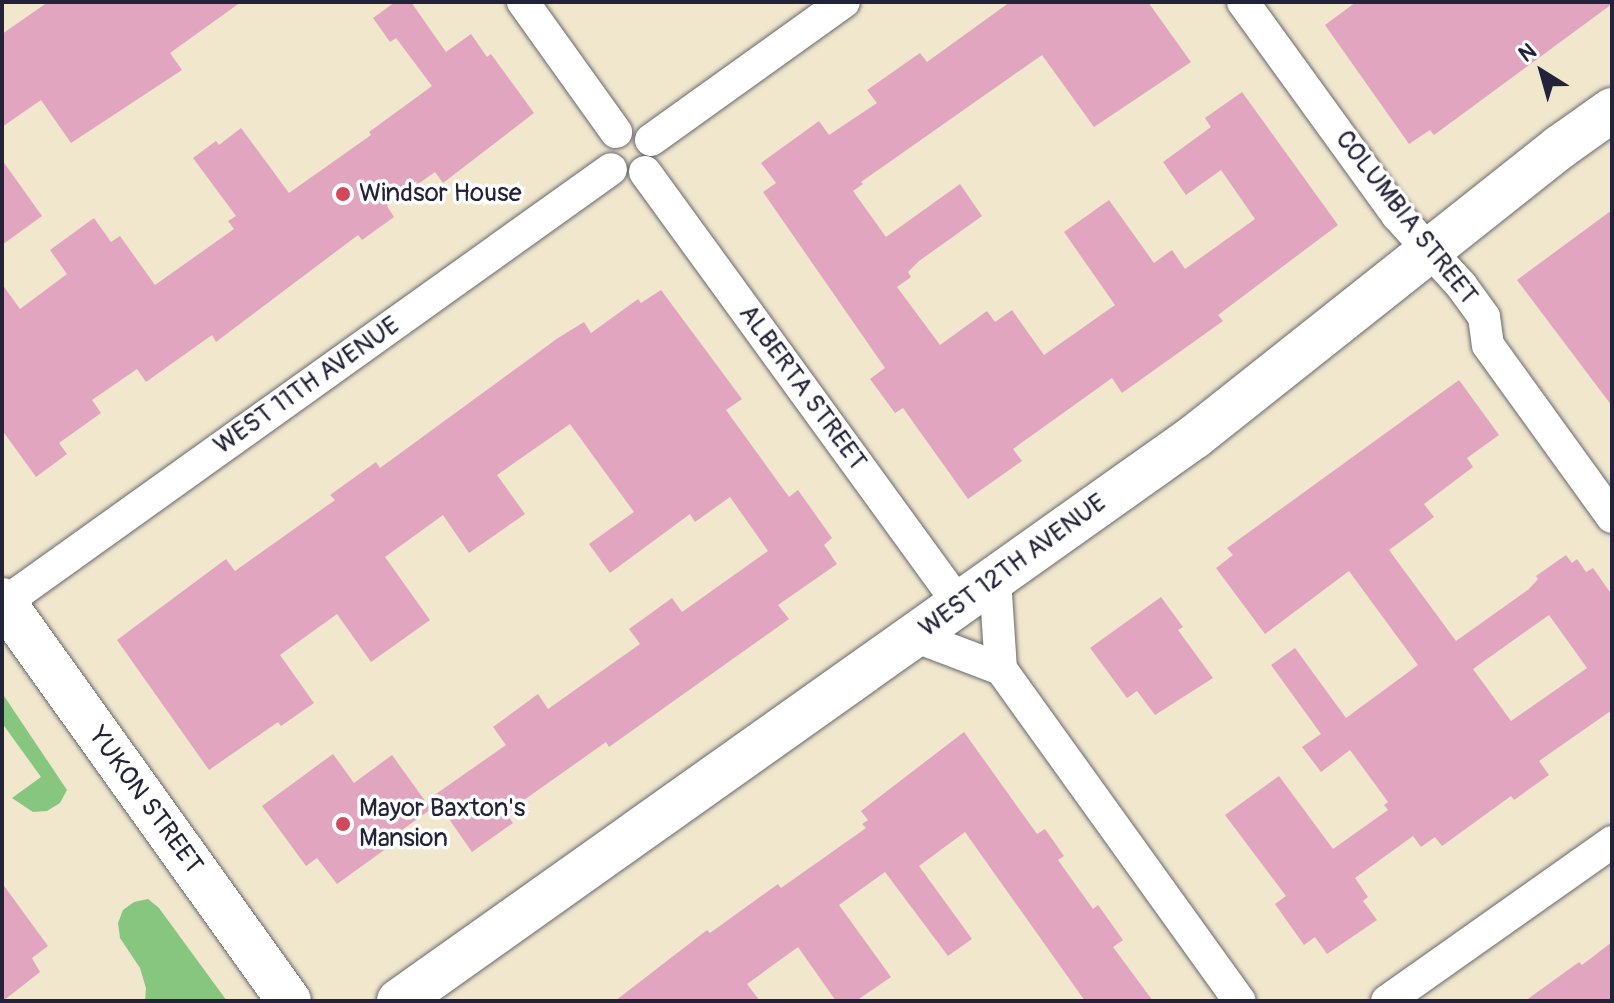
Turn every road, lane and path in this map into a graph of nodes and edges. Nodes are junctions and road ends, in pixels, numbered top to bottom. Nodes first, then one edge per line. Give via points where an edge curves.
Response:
1 (523, 2) edge
2 (844, 2) edge
3 (1243, 2) edge
4 (1612, 110) edge
5 (616, 132) junction
6 (651, 140) junction
7 (611, 169) junction
8 (645, 172) junction
9 (1429, 250) junction
10 (1612, 517) edge
11 (995, 579) junction
12 (3, 601) edge
13 (959, 604) junction
14 (914, 636) junction
15 (1001, 669) junction
16 (1612, 842) edge
17 (289, 1001) edge
18 (399, 1001) edge
19 (1240, 1001) edge
20 (1387, 1001) edge

1 - 5 street
2 - 6 street
3 - 9 street, COLUMBIA STREET via 1397,215
4 - 9 street, WEST 12TH AVENUE
5 - 6 street via 635,129
5 - 7 street via 605,149
6 - 8 street via 654,157
7 - 8 street via 628,177
7 - 12 street, WEST 11TH AVENUE
8 - 13 street, ALBERTA STREET
9 - 10 street, COLUMBIA STREET via 1484,317 1488,345
9 - 11 street, WEST 12TH AVENUE via 1194,437
11 - 13 street, WEST 12TH AVENUE
11 - 15 street
12 - 17 street, YUKON STREET
13 - 14 street, WEST 12TH AVENUE
14 - 15 street
14 - 18 street, WEST 12TH AVENUE
15 - 19 street
16 - 20 street

